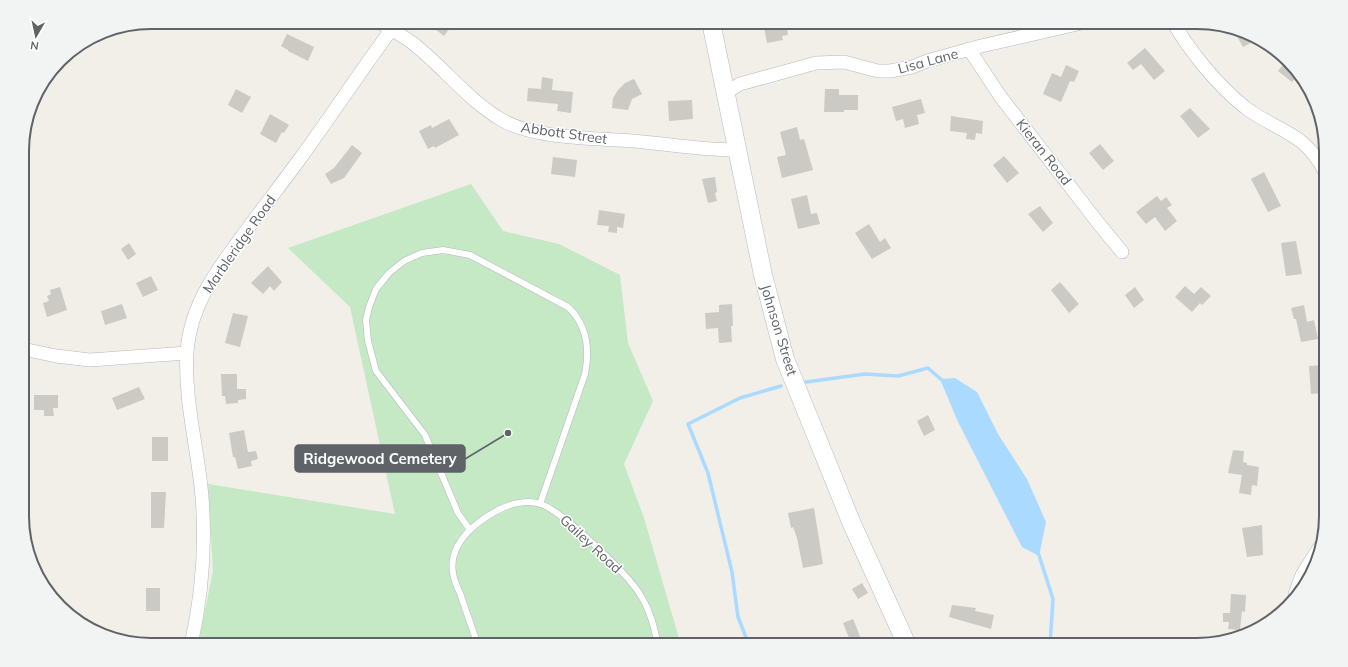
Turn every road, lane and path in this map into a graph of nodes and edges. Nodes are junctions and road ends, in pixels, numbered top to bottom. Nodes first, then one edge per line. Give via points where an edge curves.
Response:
1 (392, 29) edge
2 (397, 29) edge
3 (712, 29) edge
4 (1057, 29) edge
5 (1178, 29) edge
6 (969, 50) junction
7 (725, 93) junction
8 (736, 150) junction
9 (1319, 161) edge
10 (1122, 252) dead end
11 (29, 350) edge
12 (187, 353) junction
13 (540, 504) junction
14 (470, 530) junction
15 (1308, 565) edge
16 (1300, 581) edge
17 (192, 638) edge
18 (475, 638) edge
19 (655, 638) edge
20 (904, 638) edge

1 - 12 street, Marbleridge Road via 223,262 195,312
2 - 8 street, Abbott Street via 489,112 519,128 594,139
3 - 7 street, Johnson Street
4 - 6 street, Lisa Lane
5 - 9 street via 1227,91 1247,108 1294,135
6 - 7 street, Lisa Lane via 890,71 878,71 844,62 816,63 740,84
6 - 10 street, Kieran Road via 1000,96
7 - 8 street, Johnson Street
8 - 20 street, Johnson Street via 763,275 785,360 852,524
11 - 12 street via 90,360
12 - 17 street, Marbleridge Road via 187,379 202,497 203,532 202,581
13 - 14 lane, Gailey Road via 520,503 502,507 485,516
13 - 14 lane via 585,374 588,358 586,334 577,316 568,307 470,255 443,250 422,253 404,261 389,273 376,289 368,307 368,341 376,371 425,435 458,513
13 - 19 lane, Gailey Road via 558,513 625,576 641,596
14 - 18 lane, Gailey Road via 456,546 452,573
15 - 16 street

